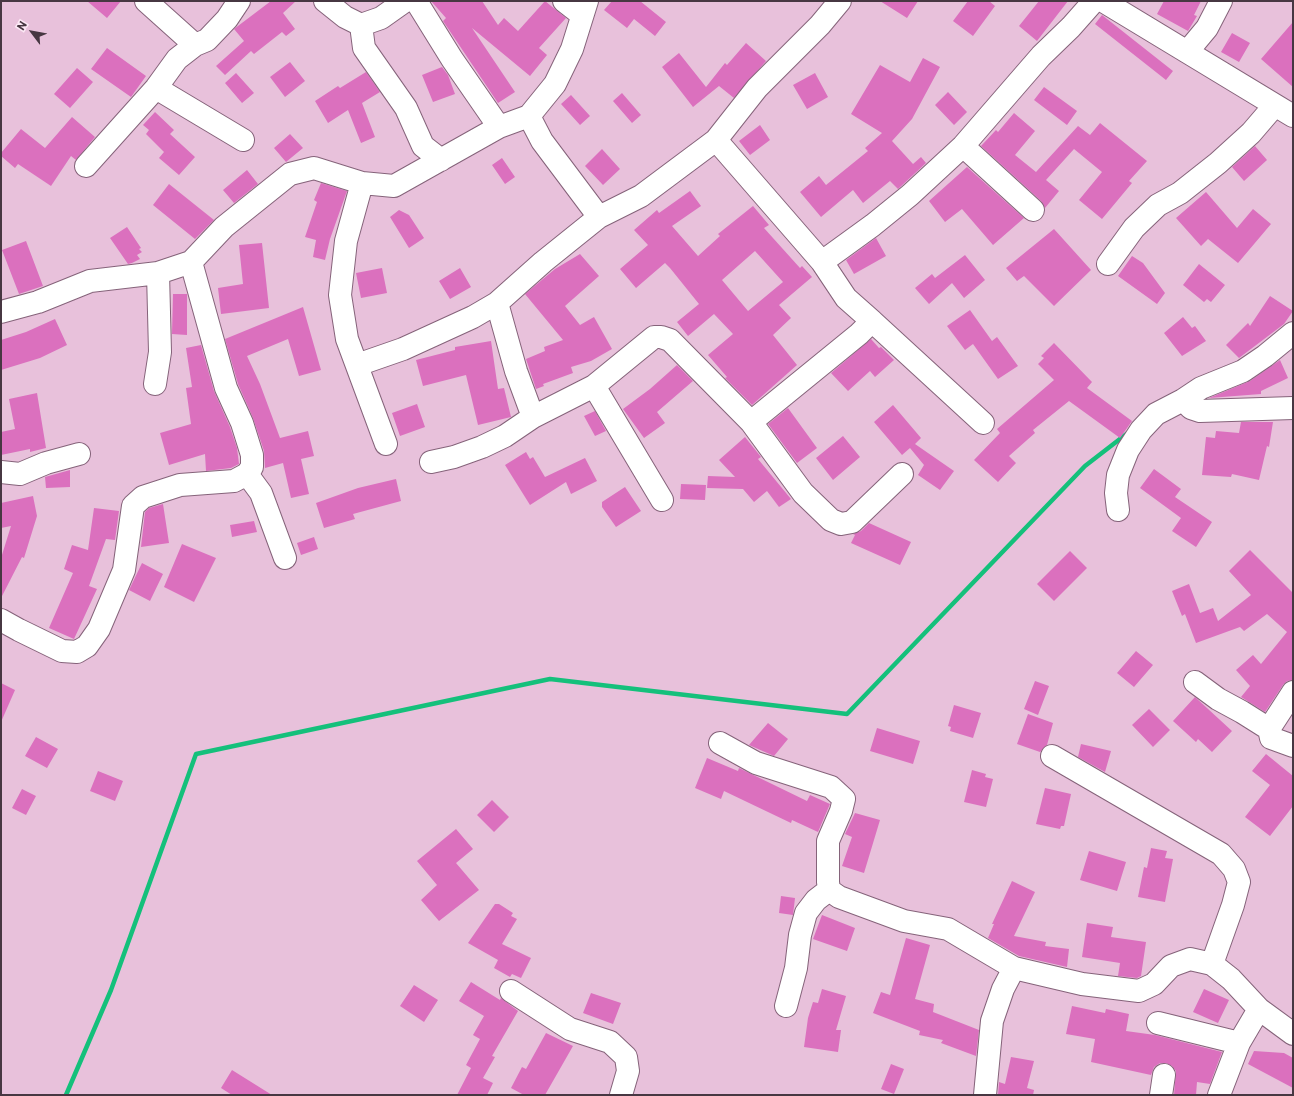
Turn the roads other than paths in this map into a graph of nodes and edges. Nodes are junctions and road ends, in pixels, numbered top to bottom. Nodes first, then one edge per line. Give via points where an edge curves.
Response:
1 (146, 1) edge
2 (239, 1) edge
3 (325, 1) edge
4 (405, 1) edge
5 (416, 1) edge
6 (564, 1) edge
7 (840, 1) edge
8 (1094, 1) edge
9 (1103, 1) edge
10 (1221, 1) edge
11 (584, 8) edge
12 (361, 25) junction
13 (195, 45) junction
14 (1187, 52) junction
15 (156, 88) junction
16 (1275, 105) junction
17 (529, 116) junction
18 (1293, 116) edge
19 (499, 128) junction
20 (243, 140) dead end
21 (716, 140) junction
22 (963, 146) junction
23 (441, 160) junction
24 (86, 166) dead end
25 (362, 183) junction
26 (1033, 210) dead end
27 (599, 217) junction
28 (191, 262) junction
29 (822, 262) junction
30 (1108, 264) dead end
31 (158, 272) junction
32 (497, 303) junction
33 (1, 312) edge
34 (872, 321) junction
35 (1293, 333) edge
36 (357, 365) junction
37 (155, 384) dead end
38 (594, 386) junction
39 (1183, 400) junction
40 (1293, 408) edge
41 (533, 417) junction
42 (751, 422) junction
43 (983, 423) dead end
44 (386, 444) dead end
45 (79, 454) dead end
46 (431, 462) dead end
47 (1, 472) edge
48 (248, 474) junction
49 (902, 474) dead end
50 (662, 500) dead end
51 (1118, 510) dead end
52 (285, 558) dead end
53 (1, 620) edge
54 (1195, 682) dead end
55 (1293, 692) edge
56 (1268, 729) junction
57 (720, 742) dead end
58 (1293, 746) edge
59 (1052, 756) dead end
60 (829, 890) junction
61 (1212, 964) junction
62 (1014, 968) junction
63 (511, 991) dead end
64 (786, 1006) dead end
65 (1259, 1009) junction
66 (1158, 1023) dead end
67 (1293, 1034) edge
68 (1239, 1043) junction
69 (621, 1095) edge
70 (985, 1095) edge
71 (1219, 1095) edge

1 - 13 street
2 - 13 street via 207,40
3 - 12 street via 345,17
4 - 12 street via 381,18
5 - 19 street
6 - 11 street
7 - 21 street via 820,25 757,88
8 - 22 street via 1041,56
9 - 14 street
10 - 14 street via 1207,28
11 - 17 street via 572,48 555,84
12 - 23 street via 364,48 406,108 423,146
13 - 15 street via 177,59
14 - 16 street
15 - 20 street
15 - 24 street
16 - 18 street
16 - 30 street via 1251,133 1218,163 1180,193 1158,205 1134,228
17 - 19 street
17 - 27 street via 542,141
19 - 23 street
21 - 27 street via 641,196
21 - 29 street
22 - 26 street
22 - 29 street via 910,195
23 - 25 street via 394,186
25 - 28 street via 314,168 290,174 224,227
25 - 36 street via 346,241 340,295 347,339
27 - 32 street
28 - 31 street
28 - 48 street via 226,388 242,423 252,455 252,467
29 - 34 street via 846,298
31 - 33 street via 90,281 38,302
31 - 37 street via 160,352
32 - 36 street via 402,350
32 - 41 street via 516,371
34 - 42 street
34 - 43 street
35 - 39 street via 1243,371 1201,388
36 - 44 street
38 - 41 street
38 - 42 street via 654,337 661,337 670,340
38 - 50 street
39 - 40 street via 1191,408 1200,411
39 - 51 street via 1156,414 1141,430 1128,450 1118,475
41 - 46 street via 505,436 482,447
42 - 49 street via 804,493 832,520 841,524 852,522
45 - 47 street via 46,463 20,474
48 - 52 street via 261,493
48 - 53 street via 234,481 180,485 143,497 133,506 124,570 99,628 87,646 77,652 62,651
54 - 56 street
55 - 56 street
56 - 58 street via 1271,738
57 - 60 street via 756,763 831,788 844,799 828,841
59 - 61 street via 1221,854 1234,869 1239,882
60 - 62 street via 839,897 904,921 948,929
60 - 64 street via 816,900 806,913
61 - 62 street via 1190,959 1171,966 1154,984 1138,991 1082,984
61 - 65 street via 1231,979
62 - 70 street via 992,1020
63 - 69 street via 570,1029 610,1042 626,1057 628,1071
65 - 67 street
65 - 68 street
66 - 68 street
68 - 71 street

